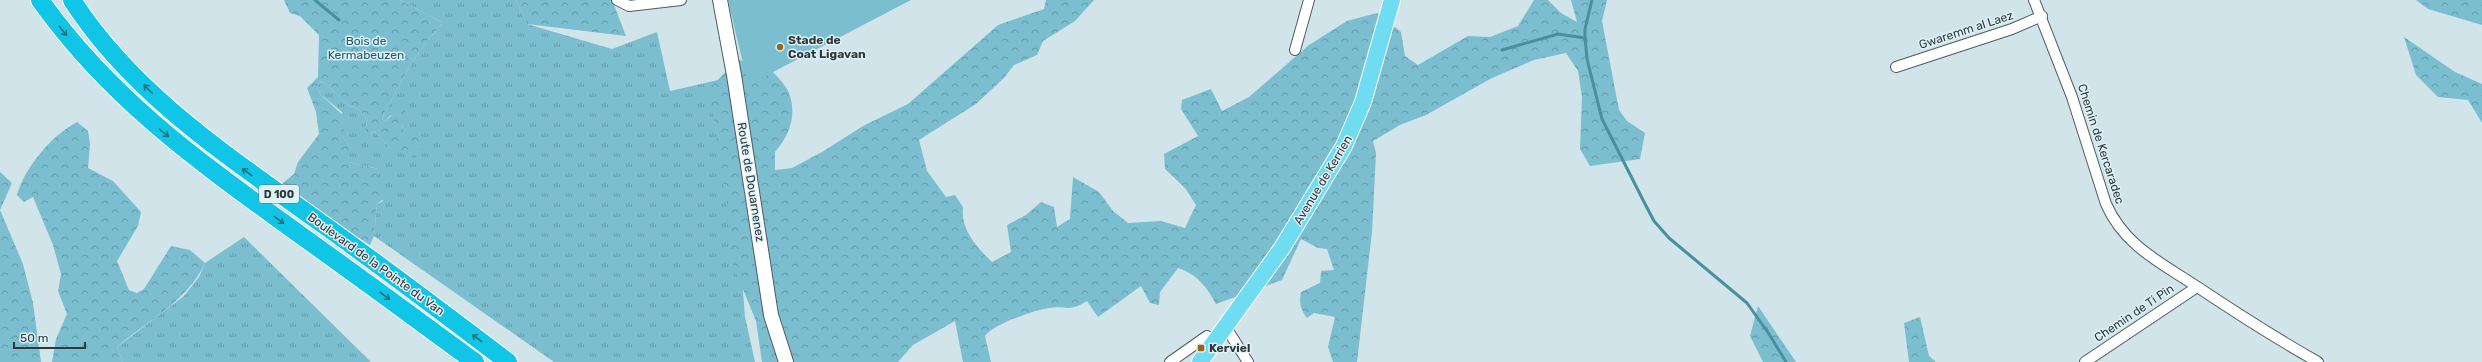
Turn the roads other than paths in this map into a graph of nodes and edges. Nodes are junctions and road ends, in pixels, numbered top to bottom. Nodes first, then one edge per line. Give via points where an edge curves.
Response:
1 (40, 0) edge
2 (72, 0) edge
3 (617, 0) edge
4 (681, 0) edge
5 (720, 0) edge
6 (1308, 0) edge
7 (1392, 0) edge
8 (2034, 0) edge
9 (2042, 16) junction
10 (1295, 50) dead end
11 (1896, 67) dead end
12 (2197, 287) junction
13 (1225, 326) junction
14 (1215, 341) junction
15 (475, 362) edge
16 (508, 362) edge
17 (786, 362) edge
18 (1170, 362) edge
19 (1200, 362) edge
20 (1248, 362) edge
21 (2085, 362) edge
22 (2318, 362) edge

1 -> 15 highway, Boulevard de la Pointe du Van / D 100 via 93,66 158,128 229,184
16 -> 2 highway, Boulevard de la Pointe du Van / D 100 via 405,284 249,174 166,107 99,36
3 - 4 street via 629,6
5 - 17 main road, Route de Douarnenez via 771,315
6 - 10 street
7 - 13 main road, Avenue de Kerrien via 1367,90 1352,130 1282,248
8 - 9 street, Chemin de Kercaradec
9 - 11 street, Gwaremm al Laez via 2012,29
9 - 12 street, Chemin de Kercaradec via 2112,216 2143,253
12 - 21 street, Chemin de Ti Pin
12 - 22 street, Chemin de Kercaradec via 2257,327
13 - 14 main road, Avenue de Kerrien
13 - 20 street
14 - 18 street via 1207,336
14 - 19 main road, Avenue de Kerrien

